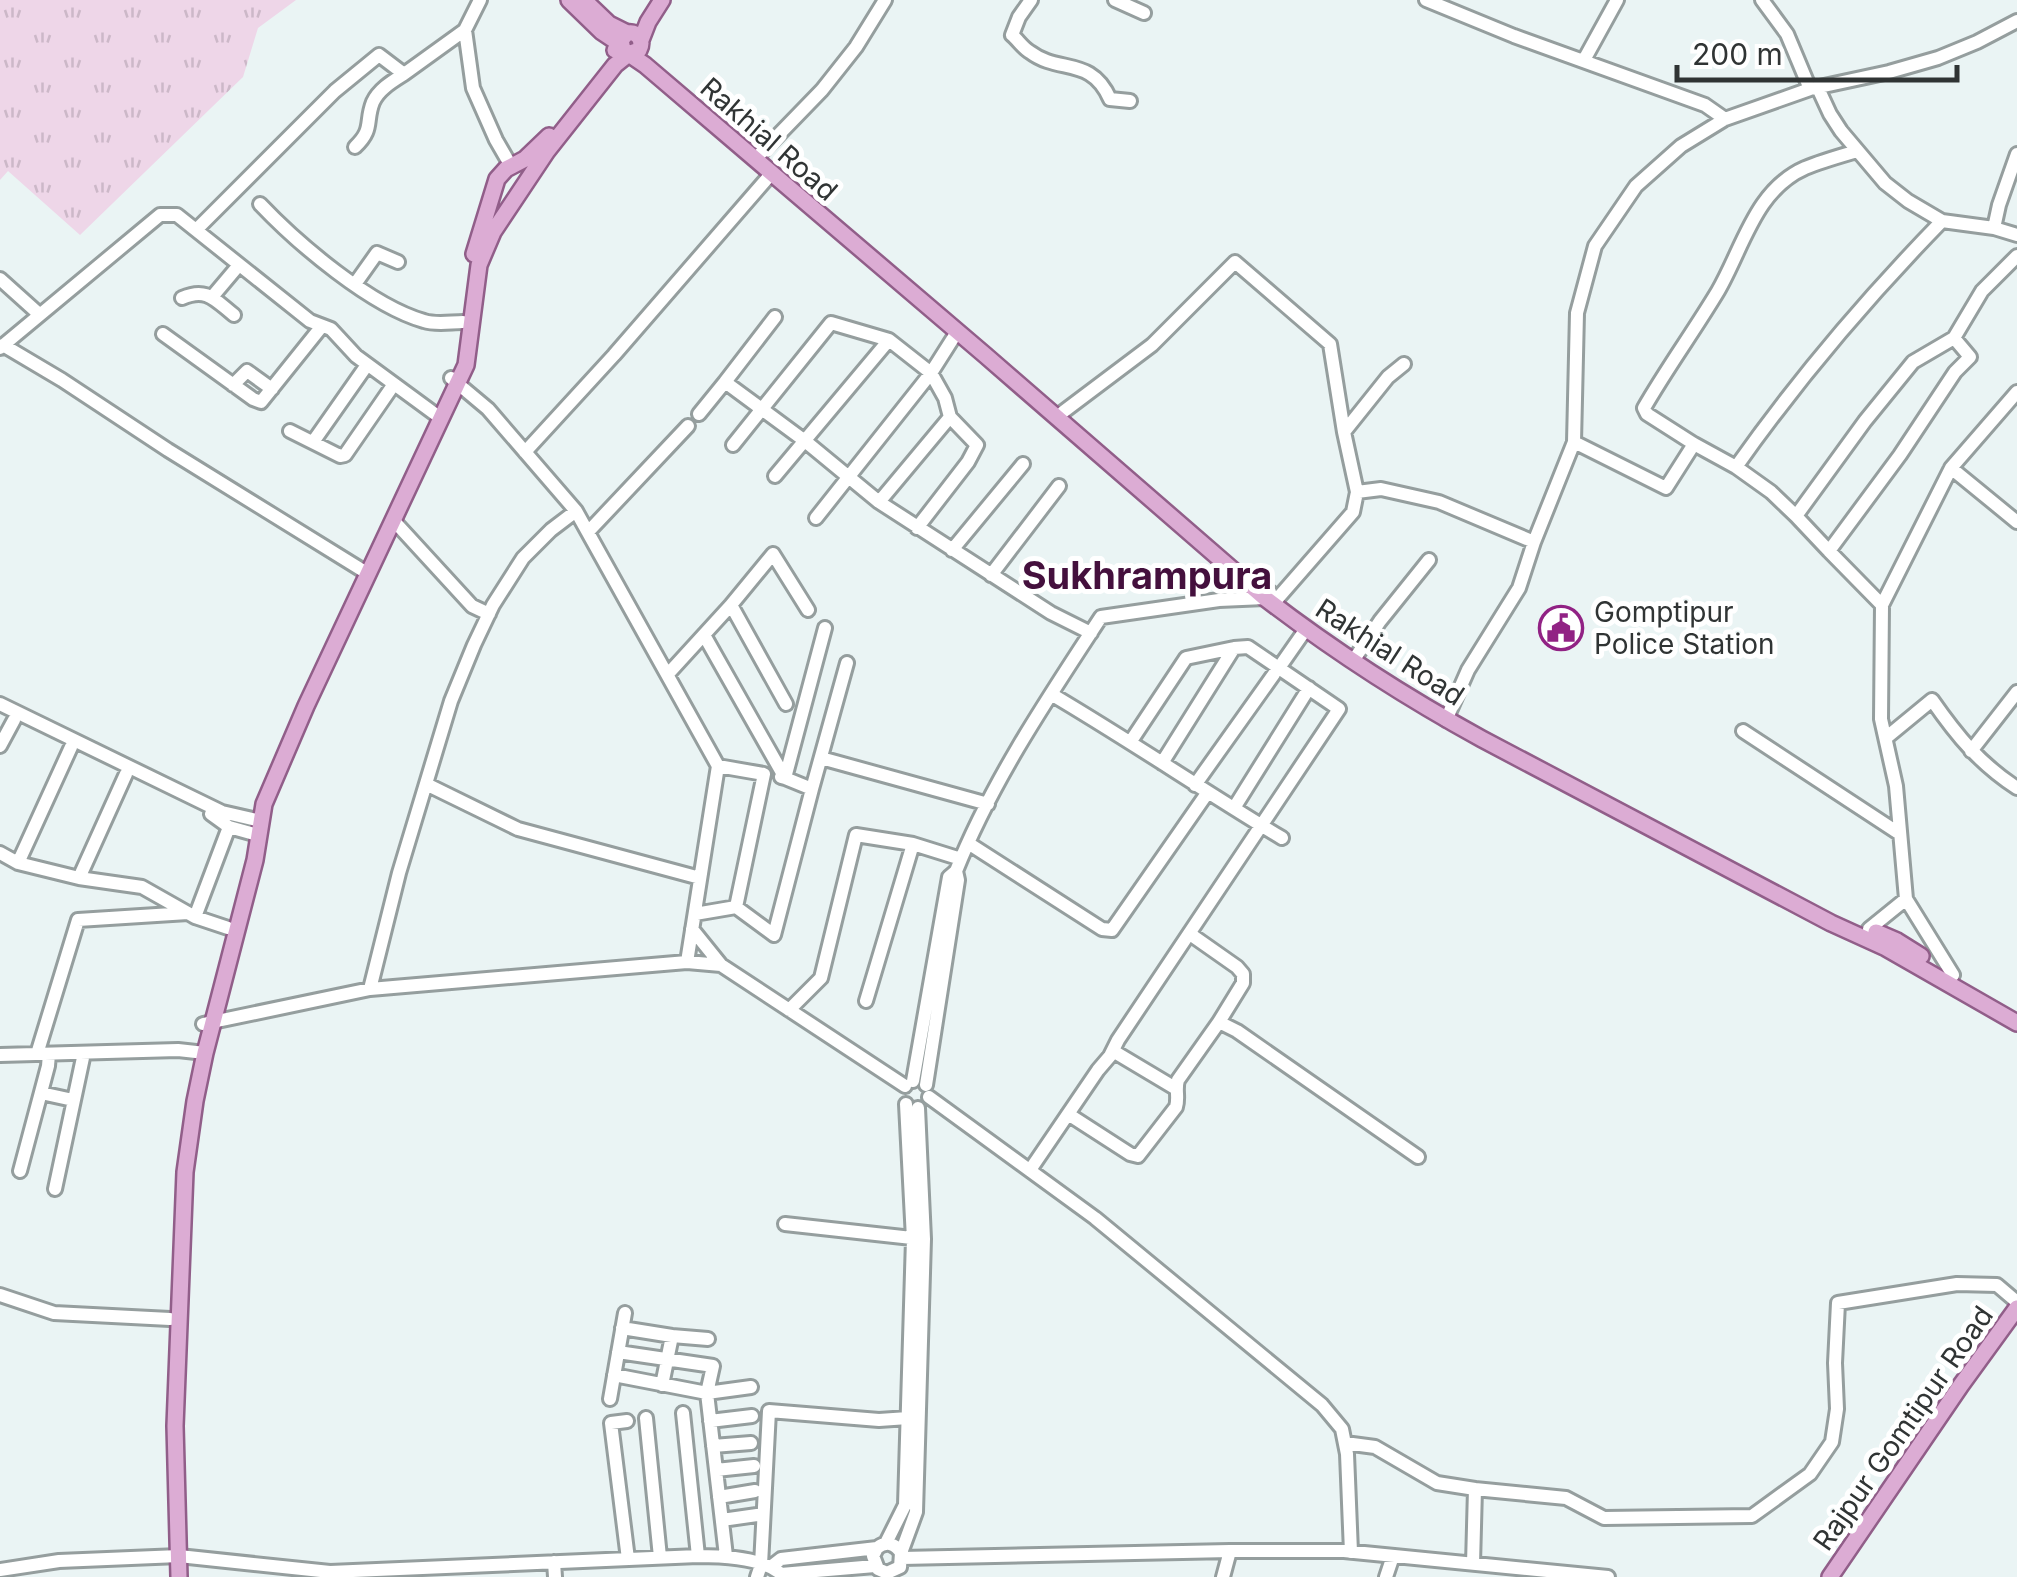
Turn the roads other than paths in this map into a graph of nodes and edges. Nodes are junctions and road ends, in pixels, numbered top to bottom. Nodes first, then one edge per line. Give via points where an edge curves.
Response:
1 (480, 0) edge
2 (569, 0) edge
3 (584, 0) edge
4 (654, 0) edge
5 (662, 0) edge
6 (885, 0) edge
7 (1031, 0) edge
8 (1115, 0) edge
9 (1426, 0) edge
10 (1617, 0) edge
11 (1762, 0) edge
12 (1144, 13) dead end
13 (2017, 21) edge
14 (465, 30) junction
15 (631, 42) junction
16 (1584, 60) junction
17 (404, 74) junction
18 (1814, 88) junction
19 (1130, 101) dead end
20 (1725, 119) junction
21 (496, 140) junction
22 (354, 147) dead end
23 (1856, 151) junction
24 (760, 154) junction
25 (2017, 154) edge
26 (511, 166) junction
27 (771, 174) junction
28 (497, 179) junction
29 (520, 190) junction
30 (260, 204) dead end
31 (1942, 221) junction
32 (1994, 228) junction
33 (196, 230) junction
34 (488, 231) junction
35 (2017, 235) edge
36 (2017, 256) edge
37 (398, 262) dead end
38 (239, 265) junction
39 (475, 265) junction
40 (0, 279) edge
41 (354, 284) junction
42 (212, 297) junction
43 (182, 298) dead end
44 (38, 314) junction
45 (234, 316) dead end
46 (775, 317) dead end
47 (463, 322) junction
48 (322, 326) junction
49 (958, 332) junction
50 (163, 334) dead end
51 (1954, 338) junction
52 (889, 340) junction
53 (1, 347) edge
54 (1404, 364) dead end
55 (367, 365) junction
56 (931, 372) junction
57 (454, 381) junction
58 (725, 382) junction
59 (394, 384) junction
60 (2017, 392) edge
61 (762, 409) junction
62 (1064, 412) junction
63 (435, 414) junction
64 (699, 414) dead end
65 (950, 418) junction
66 (688, 426) dead end
67 (290, 431) dead end
68 (1344, 432) junction
69 (804, 441) junction
70 (314, 442) junction
71 (1574, 442) junction
72 (1694, 444) junction
73 (733, 446) dead end
74 (525, 452) junction
75 (1023, 464) dead end
76 (1736, 467) junction
77 (1951, 468) junction
78 (849, 475) junction
79 (775, 476) dead end
80 (1059, 486) dead end
81 (1357, 492) junction
82 (879, 502) junction
83 (576, 511) junction
84 (1796, 516) junction
85 (816, 518) dead end
86 (394, 521) junction
87 (2017, 522) edge
88 (918, 528) junction
89 (588, 532) junction
90 (1534, 542) junction
91 (952, 550) junction
92 (1829, 551) junction
93 (1429, 560) dead end
94 (362, 570) junction
95 (990, 575) junction
96 (1271, 596) junction
97 (732, 605) junction
98 (1882, 606) junction
99 (808, 610) dead end
100 (489, 614) junction
101 (825, 628) dead end
102 (1306, 629) junction
103 (1091, 633) junction
104 (704, 636) junction
105 (1234, 648) junction
106 (1358, 654) junction
107 (1283, 662) dead end
108 (847, 663) dead end
109 (668, 674) junction
110 (1274, 674) dead end
111 (1309, 688) junction
112 (2017, 692) edge
113 (1051, 694) junction
114 (0, 704) edge
115 (786, 704) dead end
116 (0, 713) edge
117 (1448, 716) junction
118 (14, 720) junction
119 (1743, 730) dead end
120 (1887, 737) junction
121 (1130, 740) junction
122 (0, 746) edge
123 (72, 747) junction
124 (1971, 750) junction
125 (821, 758) junction
126 (1162, 763) junction
127 (718, 766) junction
128 (126, 774) junction
129 (764, 774) junction
130 (785, 778) junction
131 (426, 784) junction
132 (1194, 785) junction
133 (2017, 788) edge
134 (812, 789) junction
135 (1208, 792) junction
136 (178, 794) junction
137 (988, 804) junction
138 (1234, 808) junction
139 (1262, 826) junction
140 (230, 827) junction
141 (255, 827) junction
142 (1900, 834) junction
143 (1282, 838) dead end
144 (968, 843) junction
145 (913, 844) junction
146 (0, 853) edge
147 (18, 863) junction
148 (959, 865) junction
149 (80, 878) junction
150 (700, 878) junction
151 (1906, 898) junction
152 (736, 907) junction
153 (694, 914) junction
154 (191, 915) junction
155 (228, 928) junction
156 (692, 929) junction
157 (1869, 929) junction
158 (1190, 934) junction
159 (687, 962) junction
160 (721, 966) junction
161 (1953, 974) junction
162 (370, 988) junction
163 (866, 1002) dead end
164 (790, 1010) junction
165 (2017, 1015) edge
166 (1220, 1022) junction
167 (207, 1023) junction
168 (2017, 1023) edge
169 (1113, 1051) junction
170 (84, 1052) junction
171 (201, 1053) junction
172 (43, 1054) junction
173 (0, 1055) edge
174 (918, 1088) junction
175 (1175, 1088) junction
176 (41, 1093) junction
177 (73, 1100) junction
178 (912, 1106) junction
179 (1068, 1114) junction
180 (1418, 1157) dead end
181 (1030, 1170) junction
182 (20, 1171) dead end
183 (55, 1189) dead end
184 (785, 1224) dead end
185 (918, 1239) junction
186 (0, 1294) edge
187 (2017, 1305) edge
188 (625, 1313) dead end
189 (170, 1318) junction
190 (622, 1328) junction
191 (672, 1336) junction
192 (708, 1339) dead end
193 (618, 1352) junction
194 (668, 1360) junction
195 (614, 1374) junction
196 (662, 1385) junction
197 (751, 1387) dead end
198 (707, 1393) junction
199 (610, 1398) dead end
200 (683, 1413) dead end
201 (752, 1416) dead end
202 (646, 1418) dead end
203 (908, 1418) junction
204 (627, 1421) dead end
205 (710, 1421) junction
206 (751, 1442) dead end
207 (1345, 1442) junction
208 (713, 1446) junction
209 (754, 1466) dead end
210 (716, 1470) junction
211 (1475, 1490) junction
212 (755, 1491) dead end
213 (719, 1497) junction
214 (757, 1515) dead end
215 (722, 1520) junction
216 (881, 1545) junction
217 (1230, 1550) junction
218 (1351, 1552) junction
219 (902, 1555) junction
220 (177, 1556) junction
221 (698, 1556) junction
222 (726, 1556) junction
223 (1393, 1556) junction
224 (660, 1557) junction
225 (628, 1559) junction
226 (554, 1562) junction
227 (1473, 1564) junction
228 (763, 1569) edge
229 (0, 1570) edge
230 (436, 1572) edge
231 (887, 1573) edge
232 (177, 1577) edge
233 (555, 1577) edge
234 (1223, 1577) edge
235 (1386, 1577) edge
236 (1608, 1577) edge
237 (1830, 1577) edge

1 - 14 street
2 - 15 main road, Rakhial Road via 602,32
3 - 15 main road, Rakhial Road
4 - 15 main road
5 - 15 main road
6 - 24 street via 845,62
7 - 19 street via 1012,35 1032,54 1090,72 1110,100
8 - 12 street
9 - 16 street
10 - 16 street
11 - 18 street
13 - 18 street via 1938,58
14 - 17 street
14 - 21 street via 473,88
15 - 24 main road, Rakhial Road
15 - 26 main road via 543,144
15 - 27 main road, Rakhial Road
15 - 29 main road
16 - 20 street via 1705,104
17 - 22 street via 374,102 367,132
17 - 33 street via 379,55
18 - 20 street
18 - 23 street
20 - 71 street via 1636,186 1594,246 1578,314
21 - 26 street
21 - 28 street
23 - 31 street via 1885,182
23 - 72 street via 1802,169 1762,206 1644,408
24 - 62 main road, Rakhial Road
25 - 32 street
26 - 28 main road
26 - 29 main road via 522,176
27 - 49 main road, Rakhial Road
27 - 74 street
28 - 34 main road
29 - 34 main road
30 - 41 street
31 - 32 street
31 - 76 street via 1810,366
32 - 35 street
33 - 38 street
33 - 44 street via 176,214 160,214
34 - 39 main road
36 - 51 street via 1982,291
37 - 41 street via 377,253
38 - 42 street
38 - 48 street
39 - 47 main road
39 - 57 main road via 466,365
40 - 44 street
41 - 47 street via 428,323
42 - 43 street via 194,292
42 - 45 street
44 - 53 street
46 - 58 street
47 - 57 main road
48 - 50 street via 261,402
48 - 55 street
49 - 56 street
49 - 96 main road, Rakhial Road
51 - 84 street via 1913,362
51 - 92 street via 1970,356
52 - 56 street
52 - 61 street via 831,323
52 - 69 street
53 - 94 street
54 - 68 street
55 - 59 street
55 - 70 street
56 - 65 street
56 - 78 street
57 - 63 main road
57 - 74 street
57 - 86 main road
58 - 61 street
58 - 64 street
59 - 63 street
59 - 70 street via 344,455
60 - 77 street
61 - 69 street
61 - 73 street
62 - 68 street via 1152,345 1235,262 1330,344
62 - 96 main road, Rakhial Road
63 - 94 main road
65 - 82 street
65 - 88 street via 977,448
66 - 89 street
67 - 70 street
68 - 81 street
69 - 78 street
69 - 79 street
71 - 72 street via 1666,488
71 - 90 street
72 - 76 street
74 - 83 street
75 - 91 street
76 - 84 street
77 - 87 street
77 - 98 street
78 - 82 street
78 - 85 street
80 - 95 street
81 - 90 street via 1381,489 1440,502
81 - 96 street via 1353,512
82 - 88 street
83 - 89 street
83 - 100 street via 522,558
84 - 92 street
86 - 100 street via 472,606
86 - 141 main road
88 - 91 street
89 - 109 street
90 - 117 street via 1519,588
91 - 95 street
92 - 98 street
93 - 106 street
94 - 141 main road via 255,802
95 - 103 street
96 - 102 main road, Rakhial Road
96 - 103 street via 1101,617
96 - 106 main road, Rakhial Road
97 - 99 street via 773,554
97 - 104 street
97 - 115 street
98 - 120 street via 1881,719
100 - 131 street via 451,701
101 - 130 street
102 - 107 street
102 - 117 main road, Rakhial Road
103 - 113 street
104 - 109 street
104 - 130 street
105 - 111 street via 1248,647
105 - 121 street via 1186,658
105 - 126 street
106 - 117 main road, Rakhial Road
108 - 125 street
109 - 127 street
110 - 132 street
111 - 138 street
111 - 139 street via 1340,709
112 - 124 street
113 - 121 street
113 - 137 street
114 - 136 street
116 - 118 street
117 - 157 main road, Rakhial Road
117 - 168 main road, Rakhial Road
118 - 122 street
118 - 123 street
119 - 142 street
120 - 124 street via 1932,700
120 - 142 street
121 - 126 street
123 - 128 street
123 - 147 street
124 - 133 street
125 - 134 street
125 - 137 street
126 - 132 street
127 - 129 street
127 - 150 street
128 - 136 street
128 - 149 street
129 - 130 street
129 - 152 street
130 - 134 street
131 - 150 street via 518,828
131 - 162 street
132 - 135 street
134 - 152 street via 774,936
135 - 138 street
135 - 144 street via 1112,930
136 - 140 street
136 - 141 street
137 - 144 street
138 - 139 street
139 - 143 street
139 - 158 street
140 - 141 street
140 - 154 street
141 - 155 main road
141 - 167 main road via 255,860
142 - 151 street
144 - 148 street
145 - 148 street
145 - 163 street
145 - 164 street via 856,835 822,978
146 - 147 street
147 - 149 street
148 - 174 street via 949,877
149 - 154 street via 142,887
150 - 153 street
151 - 157 street
151 - 161 street
152 - 153 street
153 - 156 street
154 - 155 street
154 - 172 street via 78,920
155 - 167 main road
156 - 159 street
156 - 160 street
157 - 161 main road, Rakhial Road
158 - 166 street via 1243,974
158 - 169 street
159 - 160 street
159 - 162 street
160 - 164 street
161 - 165 main road, Rakhial Road
162 - 167 street
164 - 174 street
166 - 175 street
166 - 180 street
167 - 171 main road
169 - 175 street
169 - 179 street
170 - 171 street
170 - 172 street
170 - 177 street
171 - 189 main road via 176,1171
171 - 220 main road via 185,1172
172 - 173 street
172 - 176 street
174 - 178 street via 925,1105
174 - 178 street via 902,1095
174 - 181 street
175 - 179 street via 1176,1107 1138,1156
176 - 177 street
176 - 182 street
177 - 183 street
178 - 185 street
179 - 181 street
181 - 207 street via 1322,1405
184 - 185 street
185 - 203 street
185 - 219 street via 916,1512
186 - 189 street via 54,1313
187 - 211 street via 1997,1285 1956,1284 1838,1303 1832,1442 1810,1474 1752,1516 1604,1518 1566,1498
187 - 237 main road, Rajpur Gomtipur Road
188 - 190 street
189 - 220 main road via 167,1514
190 - 191 street
190 - 193 street
191 - 192 street
191 - 194 street
193 - 194 street
193 - 195 street
194 - 196 street
194 - 198 street via 712,1366
195 - 196 street
195 - 199 street
196 - 198 street
197 - 198 street
198 - 205 street
200 - 221 street
201 - 205 street
202 - 224 street
203 - 216 street via 905,1505
203 - 228 street via 769,1411
204 - 225 street via 611,1423
205 - 208 street
206 - 208 street
207 - 211 street via 1375,1447 1436,1483
207 - 218 street
208 - 210 street
209 - 210 street
210 - 213 street
211 - 227 street
212 - 213 street
213 - 215 street
214 - 215 street
215 - 222 street
216 - 219 street via 895,1546
216 - 228 street via 781,1560
216 - 231 street via 873,1556
217 - 218 street
217 - 219 street
217 - 234 street
218 - 223 street
219 - 231 street via 900,1567
220 - 229 street
220 - 230 street via 330,1572
220 - 232 main road
221 - 222 street
221 - 224 street
222 - 228 street
223 - 227 street
223 - 235 street
224 - 225 street
225 - 226 street
226 - 230 street
226 - 233 street
227 - 236 street
228 - 231 street

